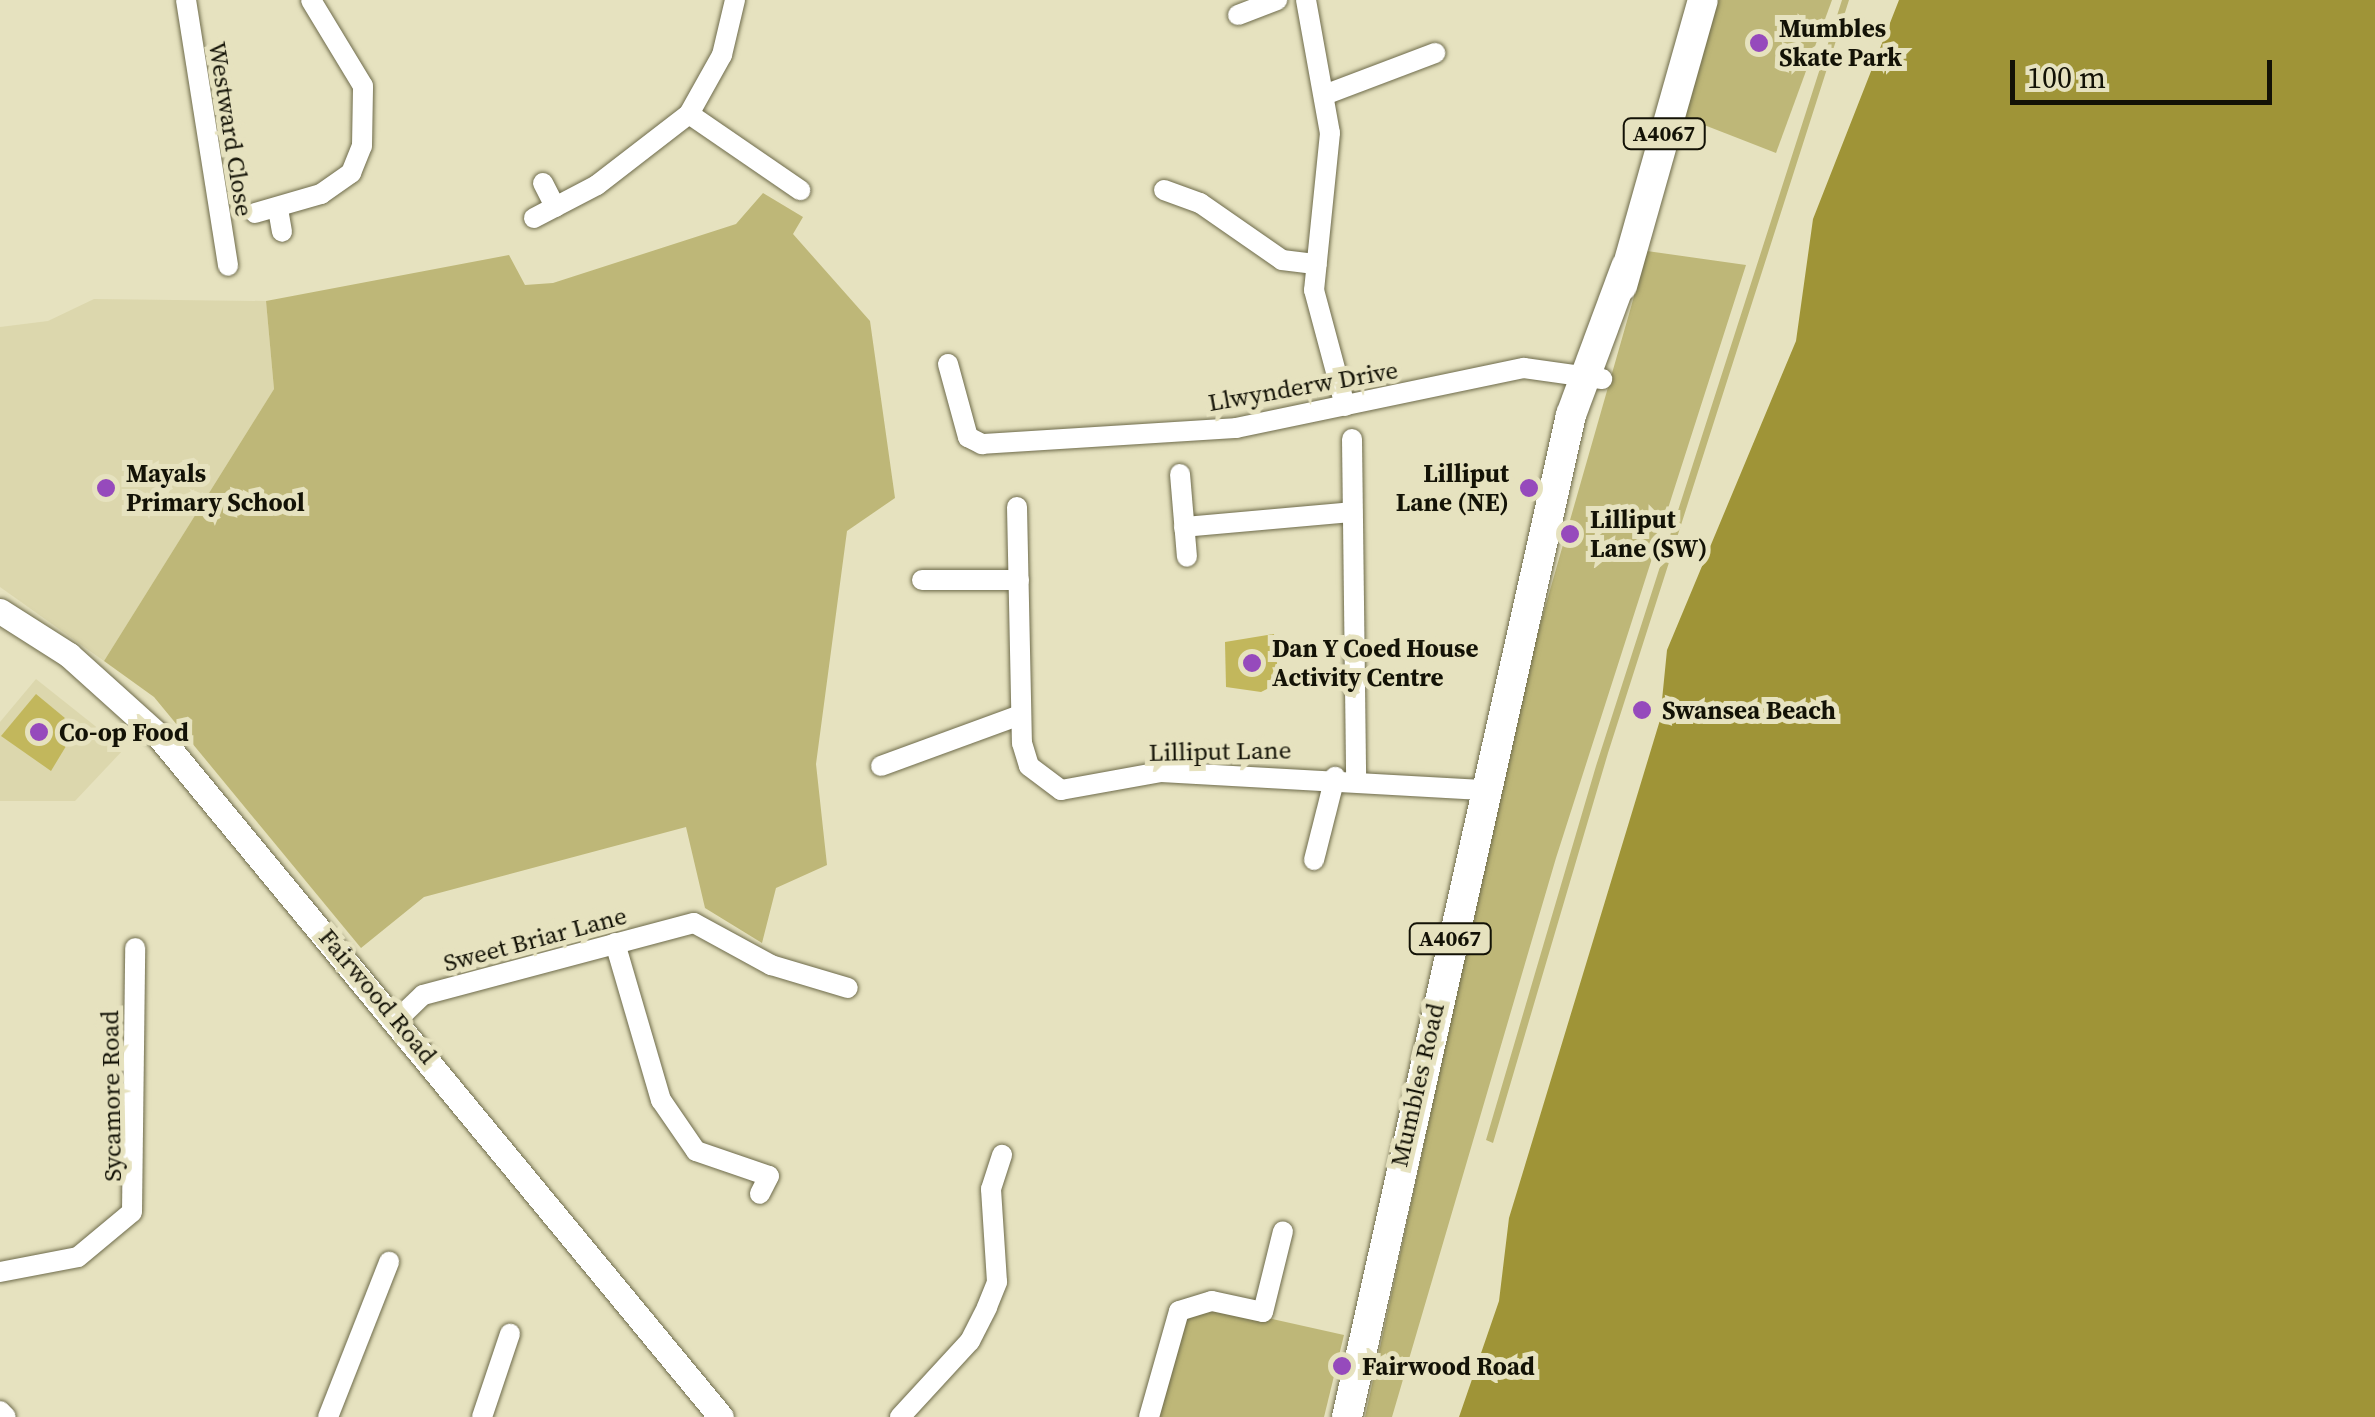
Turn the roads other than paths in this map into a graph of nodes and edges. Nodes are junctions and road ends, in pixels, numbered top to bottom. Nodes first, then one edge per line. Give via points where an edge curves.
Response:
1 (186, 0) edge
2 (311, 0) edge
3 (734, 0) edge
4 (1277, 0) edge
5 (1306, 0) edge
6 (1702, 0) edge
7 (1238, 14) dead end
8 (1435, 53) dead end
9 (1324, 95) junction
10 (689, 114) junction
11 (544, 183) dead end
12 (800, 190) dead end
13 (1164, 190) dead end
14 (555, 207) junction
15 (278, 209) junction
16 (255, 213) dead end
17 (534, 218) dead end
18 (282, 232) dead end
19 (1317, 264) junction
20 (228, 266) dead end
21 (948, 364) dead end
22 (1592, 378) junction
23 (1345, 406) junction
24 (1352, 439) dead end
25 (1180, 474) dead end
26 (1017, 507) dead end
27 (1352, 512) junction
28 (1184, 527) junction
29 (1187, 558) dead end
30 (922, 580) dead end
31 (1018, 580) junction
32 (4, 622) edge
33 (1020, 715) junction
34 (882, 766) dead end
35 (1335, 777) junction
36 (1356, 780) junction
37 (1487, 790) junction
38 (1314, 860) dead end
39 (614, 943) junction
40 (135, 948) dead end
41 (848, 988) dead end
42 (399, 1018) junction
43 (1002, 1155) dead end
44 (760, 1194) dead end
45 (1283, 1231) dead end
46 (389, 1262) dead end
47 (0, 1272) edge
48 (510, 1334) dead end
49 (0, 1411) edge
50 (6, 1417) edge
51 (328, 1417) edge
52 (482, 1417) edge
53 (721, 1417) edge
54 (900, 1417) edge
55 (1150, 1417) edge
56 (1347, 1417) edge

1 - 20 street, Westward Close
2 - 15 street via 363,86 368,118 350,173
3 - 10 street via 722,55
4 - 7 street
5 - 9 street
6 - 22 main road, Mumbles Road / A4067
8 - 9 street
9 - 19 street via 1330,172
10 - 12 street
10 - 14 street
11 - 14 street
13 - 19 street via 1200,203 1271,255
14 - 17 street
15 - 16 street
15 - 18 street
19 - 23 street via 1316,311
21 - 23 street, Llwynderw Drive via 968,437 982,444 1236,428
22 - 23 street, Llwynderw Drive via 1524,368
22 - 37 main road, Mumbles Road / A4067
24 - 27 street
25 - 28 street
26 - 31 street, Lilliput Lane
27 - 28 street
27 - 36 street
28 - 29 street
30 - 31 street
31 - 33 street, Lilliput Lane
32 - 42 street, Fairwood Road via 69,655 158,735
33 - 34 street
33 - 35 street, Lilliput Lane via 1030,766 1060,790 1161,772
35 - 36 street, Lilliput Lane
35 - 38 street
36 - 37 street, Lilliput Lane
37 - 56 main road, Mumbles Road / A4067
39 - 41 street, Sweet Briar Lane via 694,923 770,965
39 - 42 street, Sweet Briar Lane via 423,995
39 - 44 street via 661,1100 696,1151 770,1176
40 - 47 street, Sycamore Road via 132,1212 78,1257
42 - 53 street, Fairwood Road
43 - 54 street via 991,1189 997,1282 970,1341
45 - 55 street via 1270,1314 1212,1301 1179,1311
46 - 51 street
48 - 52 street
49 - 50 street

